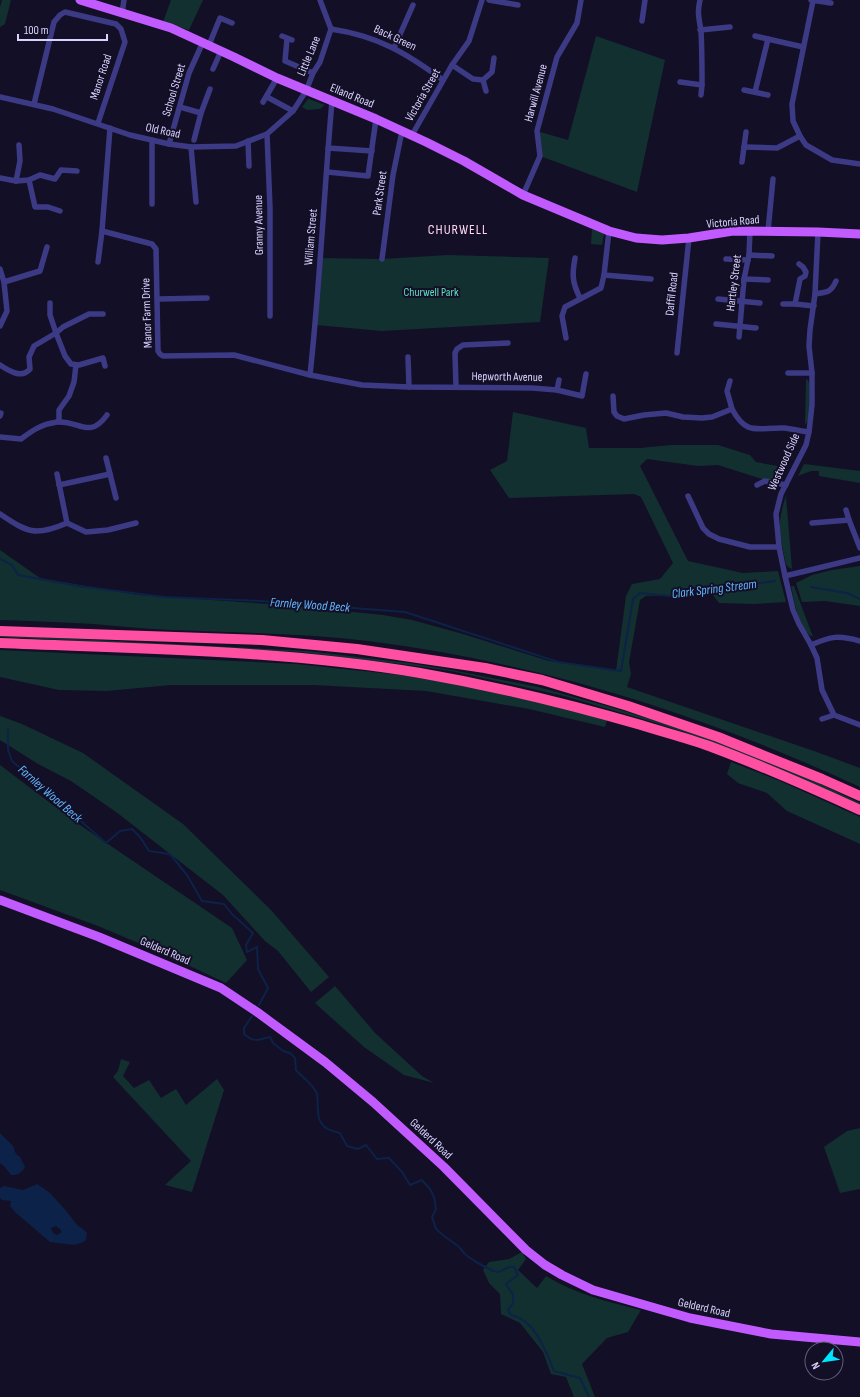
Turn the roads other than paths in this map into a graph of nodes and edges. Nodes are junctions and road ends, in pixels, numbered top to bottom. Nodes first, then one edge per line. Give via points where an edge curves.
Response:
1 (80, 0) edge
2 (124, 0) edge
3 (320, 0) edge
4 (482, 0) edge
5 (489, 0) edge
6 (581, 0) edge
7 (645, 0) edge
8 (700, 0) edge
9 (812, 0) edge
10 (831, 3) dead end
11 (518, 5) dead end
12 (413, 6) dead end
13 (122, 13) junction
14 (642, 21) dead end
15 (232, 23) dead end
16 (730, 27) dead end
17 (331, 29) junction
18 (700, 30) junction
19 (755, 36) dead end
20 (287, 38) dead end
21 (768, 39) junction
22 (206, 44) junction
23 (803, 47) junction
24 (394, 48) junction
25 (221, 51) junction
26 (494, 58) dead end
27 (452, 65) junction
28 (213, 69) dead end
29 (313, 73) junction
30 (276, 78) junction
31 (443, 80) junction
32 (483, 80) junction
33 (680, 82) dead end
34 (702, 85) junction
35 (210, 89) dead end
36 (744, 90) dead end
37 (306, 91) junction
38 (486, 91) dead end
39 (755, 92) junction
40 (701, 95) dead end
41 (768, 95) dead end
42 (0, 97) edge
43 (267, 97) junction
44 (332, 101) junction
45 (263, 102) dead end
46 (34, 104) junction
47 (180, 107) junction
48 (293, 111) junction
49 (201, 113) junction
50 (376, 119) junction
51 (98, 123) junction
52 (110, 128) junction
53 (402, 131) junction
54 (746, 132) dead end
55 (268, 134) junction
56 (412, 135) junction
57 (800, 136) junction
58 (152, 140) junction
59 (194, 140) dead end
60 (248, 141) junction
61 (169, 144) junction
62 (20, 145) dead end
63 (192, 147) junction
64 (744, 147) junction
65 (328, 148) junction
66 (372, 151) junction
67 (742, 162) dead end
68 (860, 164) edge
69 (249, 166) dead end
70 (77, 171) dead end
71 (327, 172) junction
72 (0, 178) edge
73 (773, 179) dead end
74 (29, 180) junction
75 (16, 181) junction
76 (523, 195) junction
77 (196, 202) dead end
78 (152, 204) dead end
79 (60, 211) dead end
80 (102, 231) junction
81 (609, 231) junction
82 (750, 231) junction
83 (768, 231) junction
84 (818, 232) junction
85 (860, 234) edge
86 (689, 238) junction
87 (47, 247) dead end
88 (772, 256) dead end
89 (748, 257) junction
90 (575, 258) dead end
91 (382, 259) dead end
92 (726, 259) dead end
93 (98, 262) dead end
94 (799, 264) dead end
95 (0, 269) edge
96 (604, 276) junction
97 (650, 279) dead end
98 (744, 279) junction
99 (768, 280) dead end
100 (836, 281) dead end
101 (4, 282) junction
102 (815, 294) junction
103 (158, 298) junction
104 (207, 298) dead end
105 (580, 298) junction
106 (718, 299) dead end
107 (742, 301) junction
108 (50, 303) dead end
109 (760, 303) dead end
110 (783, 304) dead end
111 (795, 304) junction
112 (814, 306) junction
113 (103, 314) dead end
114 (270, 316) dead end
115 (716, 324) dead end
116 (0, 326) edge
117 (740, 326) junction
118 (756, 328) dead end
119 (56, 333) junction
120 (739, 337) dead end
121 (566, 338) dead end
122 (508, 343) dead end
123 (677, 353) dead end
124 (408, 357) dead end
125 (0, 365) edge
126 (76, 365) junction
127 (105, 366) dead end
128 (788, 373) dead end
129 (812, 373) junction
130 (586, 374) dead end
131 (310, 375) junction
132 (559, 380) dead end
133 (730, 381) dead end
134 (409, 387) junction
135 (456, 388) junction
136 (557, 390) junction
137 (614, 396) dead end
138 (732, 409) junction
139 (107, 415) dead end
140 (58, 422) junction
141 (810, 432) junction
142 (0, 437) edge
143 (106, 458) dead end
144 (57, 474) dead end
145 (110, 474) junction
146 (59, 484) junction
147 (757, 485) dead end
148 (786, 485) junction
149 (688, 496) dead end
150 (116, 498) dead end
151 (846, 510) dead end
152 (0, 514) edge
153 (849, 520) junction
154 (67, 523) junction
155 (136, 523) dead end
156 (812, 523) dead end
157 (779, 546) junction
158 (860, 548) edge
159 (860, 558) edge
160 (785, 576) junction
161 (0, 631) edge
162 (860, 641) edge
163 (0, 643) edge
164 (811, 645) junction
165 (834, 715) junction
166 (822, 719) dead end
167 (860, 725) edge
168 (860, 796) edge
169 (860, 810) edge
170 (0, 900) edge
171 (860, 1342) edge

1 - 13 main road, Elland Road
2 - 13 street
3 - 17 street
4 - 27 street, Victoria Street via 469,41
5 - 11 street
6 - 76 street, Harwill Avenue via 577,23 558,57 537,131 540,156
7 - 14 street
8 - 18 street via 697,12
9 - 10 street
9 - 23 street
12 - 24 street
13 - 22 main road, Elland Road via 171,28
15 - 22 street, School Street via 220,18
16 - 18 street
17 - 24 street, Back Green via 377,40
17 - 29 street, Little Lane via 320,62
18 - 34 street
19 - 21 street
20 - 29 street via 285,61
21 - 23 street
21 - 39 street
22 - 25 main road, Elland Road
22 - 47 street, School Street via 189,73
23 - 57 street via 792,104 793,121
24 - 31 street, Back Green
25 - 28 street
25 - 30 main road, Elland Road
26 - 32 street via 492,72
27 - 31 street, Victoria Street
27 - 32 street via 473,79
29 - 37 street, Little Lane
30 - 37 main road, Elland Road
30 - 43 street
31 - 56 street, Victoria Street
32 - 38 street
33 - 34 street
34 - 40 street
35 - 49 street
36 - 39 street
37 - 44 main road, Elland Road
37 - 48 street, Old Road
39 - 41 street
42 - 46 street, Old Road
43 - 45 street
43 - 48 street
44 - 50 main road, Elland Road
44 - 65 street, William Street
46 - 51 street, Old Road
46 - 51 street, Manor Road via 54,22 60,15 65,12 116,24 121,29 125,42
47 - 49 street
47 - 61 street, School Street
48 - 55 street, Old Road
49 - 59 street
50 - 53 main road, Elland Road
50 - 66 street
51 - 52 street, Old Road
52 - 58 street, Old Road
52 - 80 street
53 - 56 main road, Elland Road
53 - 91 street, Park Street via 393,175
54 - 64 street
55 - 60 street, Old Road
55 - 114 street, Granny Avenue
56 - 76 main road, Elland Road
57 - 64 street via 777,148
57 - 68 street via 806,145 832,160
58 - 61 street, Old Road
58 - 78 street
60 - 63 street, Old Road via 236,146
60 - 69 street
61 - 63 street, Old Road
62 - 75 street
63 - 77 street
64 - 67 street
65 - 66 street
65 - 71 street, William Street
66 - 71 street via 368,176
70 - 74 street via 60,170 55,179 40,175
71 - 131 street, William Street
72 - 75 street
73 - 83 street
74 - 75 street
74 - 79 street via 35,207 48,207
76 - 81 main road, Elland Road
80 - 93 street
80 - 103 street, Manor Farm Drive via 152,244 156,249
81 - 86 main road, Victoria Road via 636,238
81 - 96 street
82 - 83 main road, Victoria Road
82 - 86 main road, Victoria Road
82 - 89 street, Hartley Street
83 - 84 main road, Victoria Road
84 - 85 main road, Victoria Road
84 - 102 street, Westwood Side
86 - 123 street, Daffil Road
87 - 101 street via 40,271
88 - 89 street
89 - 92 street
89 - 98 street, Hartley Street
90 - 105 street via 572,275
94 - 111 street via 806,272 797,287
95 - 101 street
96 - 97 street
96 - 105 street via 601,288
98 - 99 street
98 - 107 street, Hartley Street
100 - 102 street via 828,292
101 - 116 street via 7,311
102 - 112 street, Westwood Side
103 - 104 street
103 - 131 street, Manor Farm Drive via 158,351 163,356 234,355
105 - 121 street via 563,311
106 - 107 street
107 - 109 street
107 - 117 street, Hartley Street
108 - 119 street via 50,315
110 - 111 street
111 - 112 street
112 - 129 street, Westwood Side via 809,346
113 - 119 street via 88,314
115 - 117 street
117 - 118 street
117 - 120 street, Hartley Street
119 - 125 street via 34,346 29,357 30,369 27,372 16,373
119 - 126 street via 68,361
122 - 135 street via 459,347 455,353
124 - 134 street
126 - 127 street via 103,358
126 - 140 street via 74,382 69,396 59,410
128 - 129 street
129 - 141 street, Westwood Side
130 - 136 street, Hepworth Avenue via 582,396
131 - 134 street, Hepworth Avenue via 362,385
132 - 136 street
133 - 138 street via 727,392
134 - 135 street, Hepworth Avenue
135 - 136 street, Hepworth Avenue
137 - 138 street via 614,412 624,419 666,413 702,418
138 - 141 street via 738,420 750,429 784,428
139 - 140 street via 101,423 90,428
140 - 142 street via 39,426 21,439
141 - 148 street, Westwood Side
143 - 145 street
144 - 146 street
145 - 146 street
145 - 150 street
146 - 154 street
147 - 148 street via 765,481
148 - 157 street, Westwood Side via 776,514
149 - 157 street via 708,534 750,547
151 - 153 street
152 - 154 street via 25,530 56,528
153 - 156 street
153 - 158 street
154 - 155 street via 90,532
157 - 160 street, Westwood Side
159 - 160 street
160 - 164 street, Westwood Side via 793,610
161 - 168 highway via 262,640 357,649 485,668 542,680 628,706 718,737
162 - 164 street via 838,636
163 - 169 highway via 290,658 420,673 486,686 624,720 720,750
164 - 165 street, Westwood Side via 817,658 822,690
165 - 166 street
165 - 167 street
170 - 171 main road, Gelderd Road via 99,937 221,988 325,1062 373,1102 444,1167 526,1250 568,1278 593,1290 690,1318 771,1334

